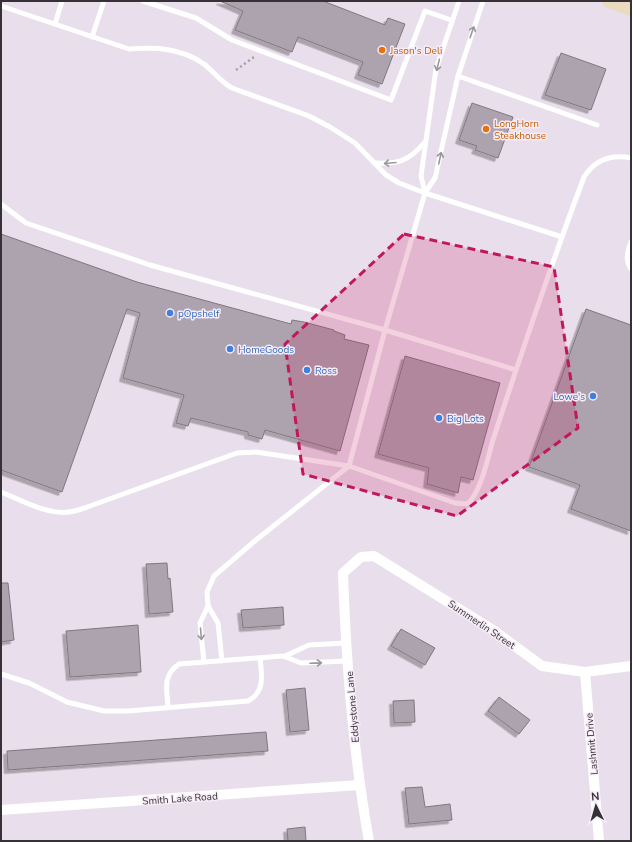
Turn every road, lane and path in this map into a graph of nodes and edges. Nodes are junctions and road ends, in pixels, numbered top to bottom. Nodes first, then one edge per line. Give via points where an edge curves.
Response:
1 (62, 1) edge
2 (104, 1) edge
3 (143, 1) edge
4 (459, 1) edge
5 (483, 1) edge
6 (609, 1) edge
7 (1, 6) edge
8 (631, 9) edge
9 (451, 20) junction
10 (54, 24) junction
11 (92, 37) junction
12 (256, 55) dead end
13 (236, 70) dead end
14 (458, 76) junction
15 (597, 125) dead end
16 (425, 142) junction
17 (631, 158) edge
18 (375, 163) junction
19 (425, 193) junction
20 (1, 204) edge
21 (562, 237) junction
22 (631, 242) edge
23 (631, 269) edge
24 (385, 330) junction
25 (516, 370) junction
26 (349, 466) junction
27 (1, 492) edge
28 (344, 573) joint
29 (208, 606) junction
30 (346, 643) junction
31 (285, 656) junction
32 (260, 658) junction
33 (222, 661) junction
34 (347, 661) junction
35 (204, 662) junction
36 (631, 666) edge
37 (585, 672) junction
38 (1, 674) edge
39 (168, 707) junction
40 (359, 785) junction
41 (1, 810) edge
42 (369, 841) edge
43 (599, 841) edge

1 - 10 lane
2 - 11 lane
3 - 9 lane via 196,18 232,40 391,100 425,11
4 - 9 lane
14 -> 5 lane
6 - 8 main road
7 - 10 lane
9 -> 16 lane via 436,69
10 - 11 lane
11 - 18 lane via 129,49 151,47 173,50 190,56 232,88 309,116 330,127 356,143
12 - 13 path
14 - 15 lane
19 -> 14 lane via 435,178
16 -> 18 lane via 416,153 404,160 391,164
16 - 19 lane via 421,176
17 - 21 lane via 609,158 598,161 590,168 584,177
18 - 19 lane via 386,175 399,183
19 - 21 lane
19 - 24 lane
20 - 24 lane via 26,223 150,266
21 - 25 lane
22 - 23 lane via 627,263
24 - 25 lane
24 - 26 lane
25 - 26 lane via 481,479 473,498 467,504 455,503
26 - 27 lane via 256,452 236,453 69,512 44,509
26 - 29 lane via 226,564 214,576 207,592
28 - 30 street, Eddystone Lane
28 - 37 street, Summerlin Street via 361,558 374,556 493,630 542,666
29 - 33 lane via 218,623
29 -> 35 lane via 200,623
30 - 31 lane via 309,645
30 - 34 street, Eddystone Lane
31 - 32 lane
31 -> 34 lane via 301,663
32 - 33 lane
32 - 39 lane via 261,684 255,697 248,701
33 - 35 lane
34 - 40 street, Eddystone Lane
35 - 39 lane via 179,664 170,670 166,680
36 - 37 street, Summerlin Street
37 - 43 street, Lashmit Drive
38 - 39 lane via 29,683 67,702 104,711
40 - 41 street, Smith Lake Road
40 - 42 street, Eddystone Lane

